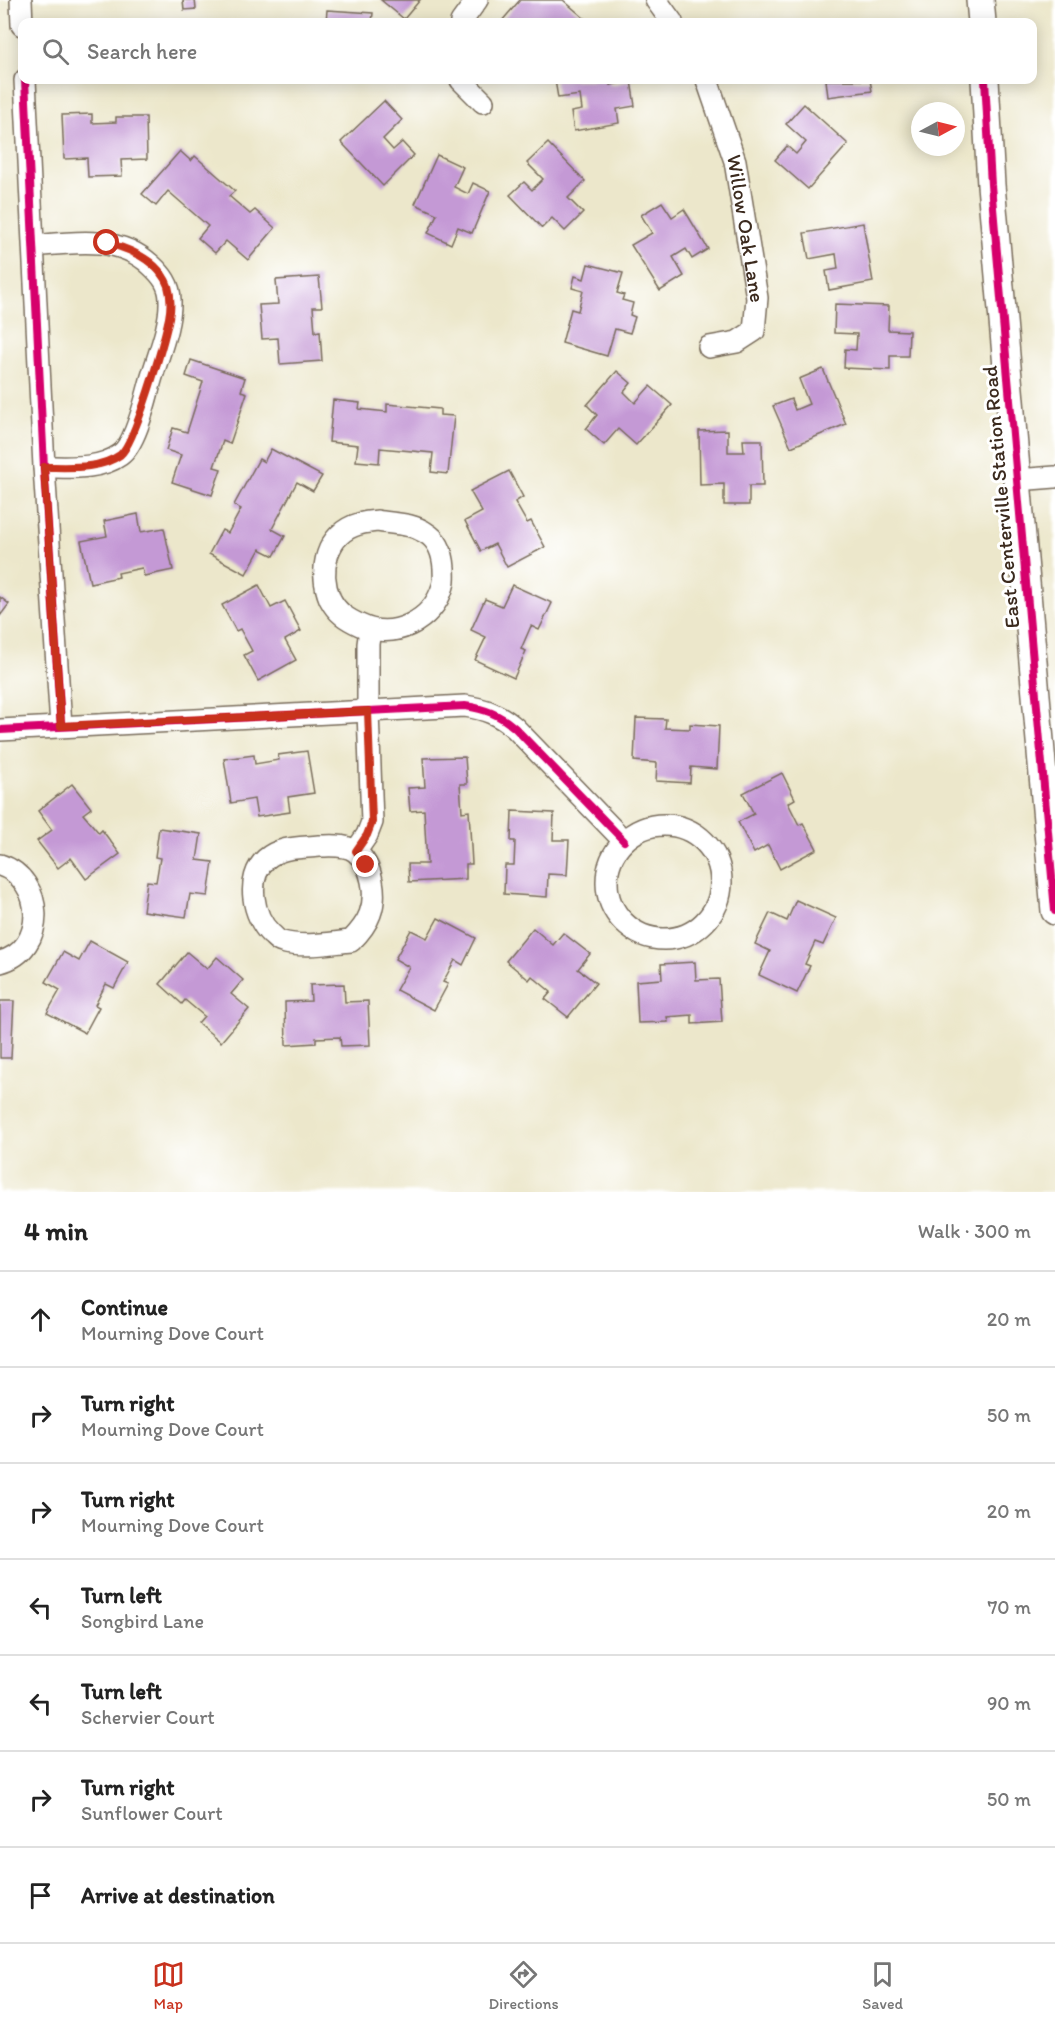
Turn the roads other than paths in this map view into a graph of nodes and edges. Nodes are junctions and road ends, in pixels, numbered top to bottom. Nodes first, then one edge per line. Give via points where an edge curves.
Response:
1 (21, 0) edge
2 (477, 0) edge
3 (656, 0) edge
4 (980, 0) edge
5 (22, 18) edge
6 (464, 18) edge
7 (669, 18) edge
8 (982, 18) edge
9 (25, 84) edge
10 (465, 84) edge
11 (712, 84) edge
12 (985, 84) edge
13 (483, 102) dead end
14 (34, 246) junction
15 (709, 347) dead end
16 (44, 467) junction
17 (1055, 477) edge
18 (1017, 480) junction
19 (370, 630) junction
20 (368, 711) junction
21 (61, 726) junction
22 (0, 730) edge
23 (624, 841) junction
24 (356, 851) junction
25 (0, 864) edge
26 (1055, 911) edge
27 (0, 962) edge

1 - 5 street
2 - 6 street
3 - 7 street
4 - 8 street
9 - 14 street
10 - 13 street
11 - 15 street, Willow Oak Lane via 735,161 756,298 754,331 737,342
12 - 18 street, East Centerville Station Road
14 - 16 street
14 - 16 street via 82,241 126,248 142,256 160,273 170,299 169,316 130,444 121,455 103,463
16 - 21 street
17 - 18 street
18 - 26 street, East Centerville Station Road
19 - 19 street via 398,630 416,623 439,598 444,584 444,561 438,544 427,533 412,526 377,521 360,524 349,528 327,552 325,585 332,602 343,617
19 - 20 street
20 - 21 street
20 - 23 street via 465,706 501,716
20 - 24 street via 372,822
21 - 22 street
23 - 23 street via 607,874 614,910 626,925 642,935 660,939 679,937 710,916 717,901 720,876 712,852 701,839 671,825 646,828
24 - 24 street via 319,846 279,850 265,860 254,892 263,926 279,942 310,945 351,941 363,929 374,897 366,865
25 - 27 street via 23,880 31,891 35,926 19,952

